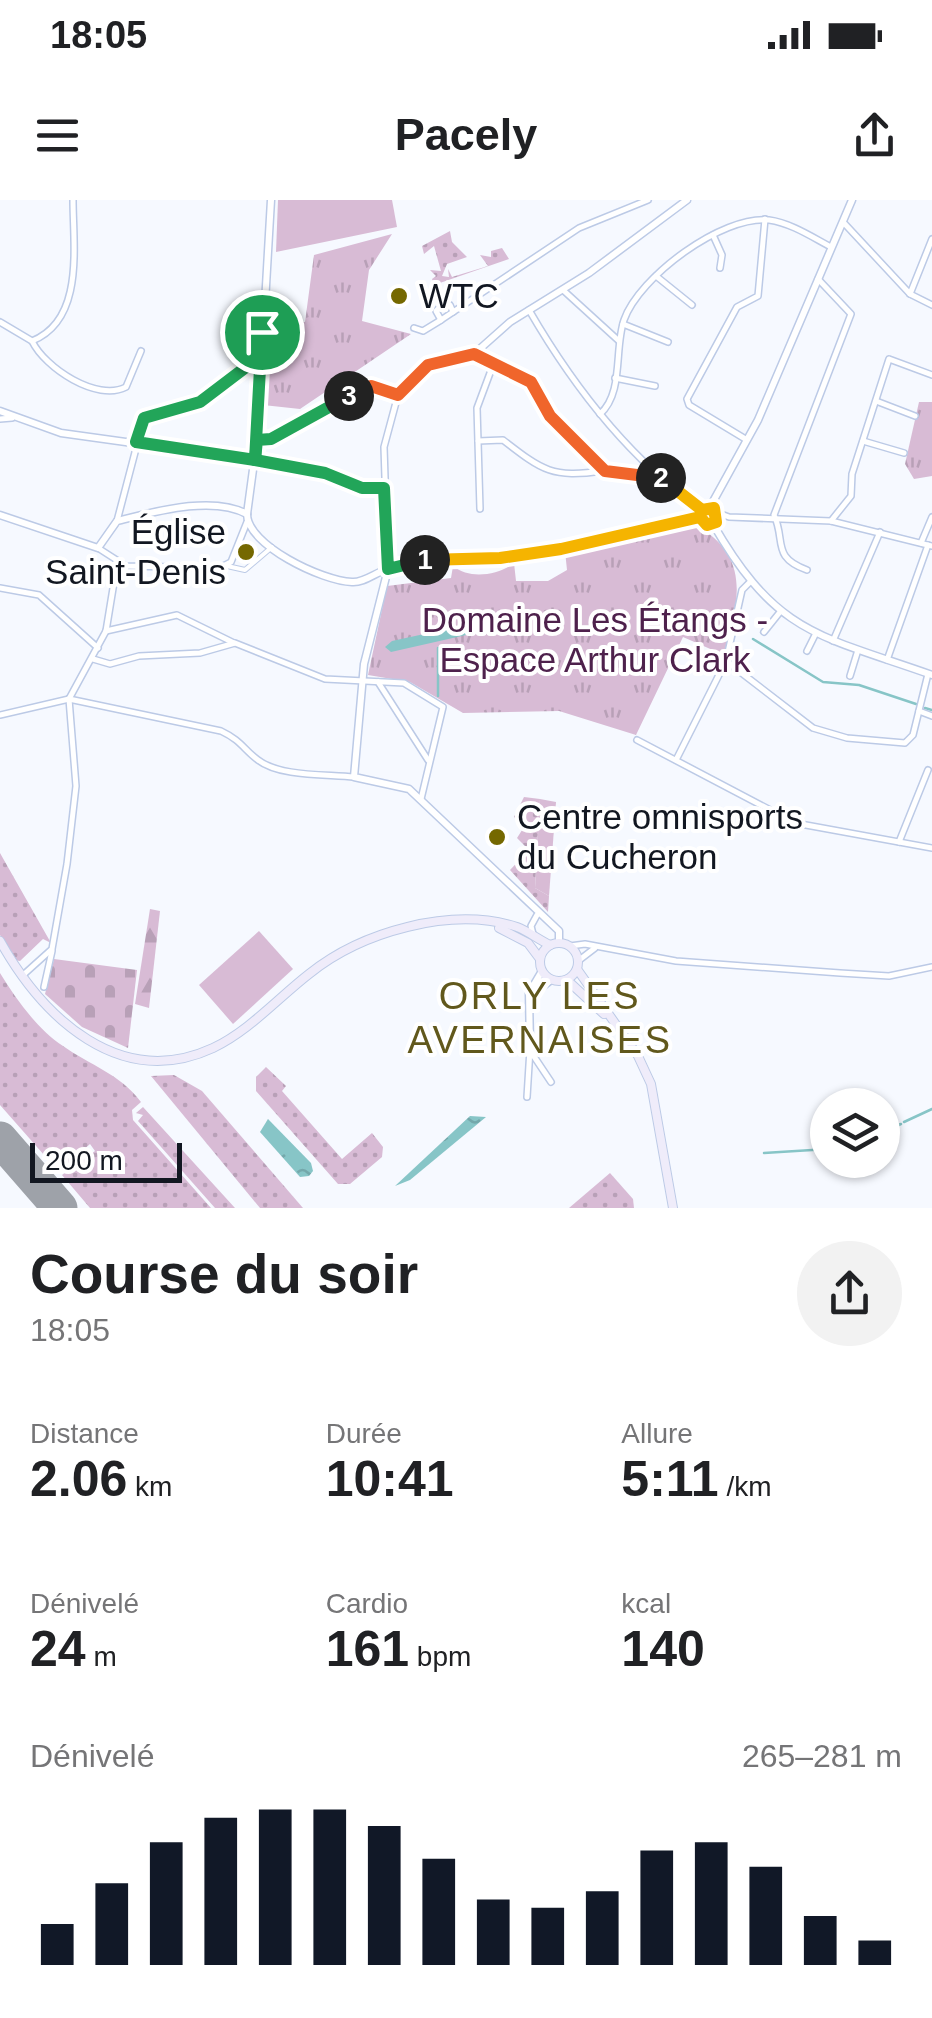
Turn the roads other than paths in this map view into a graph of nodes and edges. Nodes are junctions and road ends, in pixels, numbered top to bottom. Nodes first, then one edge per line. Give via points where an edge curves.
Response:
1 (73, 200) edge
2 (271, 200) edge
3 (648, 200) edge
4 (668, 200) edge
5 (684, 200) edge
6 (852, 200) edge
7 (674, 208) junction
8 (765, 219) junction
9 (843, 222) junction
10 (713, 234) junction
11 (932, 239) edge
12 (832, 248) junction
13 (720, 268) dead end
14 (656, 276) junction
15 (818, 279) junction
16 (563, 290) junction
17 (910, 294) junction
18 (932, 304) edge
19 (692, 305) dead end
20 (529, 310) junction
21 (453, 312) junction
22 (440, 320) junction
23 (0, 322) edge
24 (623, 324) junction
25 (414, 328) dead end
26 (227, 334) dead end
27 (32, 341) junction
28 (619, 342) junction
29 (668, 342) dead end
30 (259, 346) junction
31 (141, 350) dead end
32 (474, 354) junction
33 (254, 361) junction
34 (492, 365) junction
35 (260, 372) junction
36 (932, 375) edge
37 (615, 378) junction
38 (655, 386) dead end
39 (398, 395) junction
40 (876, 400) junction
41 (0, 411) edge
42 (600, 414) junction
43 (915, 416) dead end
44 (16, 417) junction
45 (0, 420) edge
46 (257, 440) junction
47 (747, 440) junction
48 (862, 440) junction
49 (478, 441) junction
50 (136, 442) junction
51 (904, 453) dead end
52 (255, 460) junction
53 (605, 471) junction
54 (657, 475) junction
55 (384, 488) junction
56 (480, 508) dead end
57 (704, 511) junction
58 (718, 513) junction
59 (0, 515) edge
60 (932, 516) edge
61 (247, 518) junction
62 (776, 519) junction
63 (118, 521) junction
64 (831, 522) junction
65 (713, 524) junction
66 (880, 532) junction
67 (927, 544) edge
68 (272, 547) junction
69 (98, 548) junction
70 (117, 564) junction
71 (228, 566) junction
72 (388, 569) junction
73 (807, 570) dead end
74 (750, 582) junction
75 (0, 588) edge
76 (780, 612) junction
77 (106, 631) junction
78 (764, 632) dead end
79 (816, 633) junction
80 (833, 641) junction
81 (234, 643) junction
82 (98, 648) junction
83 (858, 650) junction
84 (807, 651) dead end
85 (93, 658) junction
86 (886, 660) junction
87 (726, 661) junction
88 (930, 674) edge
89 (850, 676) dead end
90 (378, 682) junction
91 (364, 684) junction
92 (69, 700) junction
93 (919, 711) junction
94 (0, 715) edge
95 (932, 716) edge
96 (636, 740) dead end
97 (428, 760) junction
98 (676, 760) junction
99 (928, 770) dead end
100 (354, 777) junction
101 (421, 799) junction
102 (899, 842) junction
103 (932, 848) edge
104 (538, 915) junction
105 (480, 923) junction
106 (534, 937) junction
107 (0, 941) edge
108 (554, 944) junction
109 (570, 946) junction
110 (598, 947) junction
111 (52, 949) junction
112 (540, 959) junction
113 (578, 965) junction
114 (932, 967) edge
115 (542, 971) junction
116 (22, 977) junction
117 (552, 980) junction
118 (567, 980) junction
119 (44, 988) dead end
120 (529, 1020) junction
121 (617, 1028) junction
122 (530, 1049) junction
123 (537, 1066) junction
124 (528, 1080) junction
125 (551, 1082) dead end
126 (528, 1097) dead end
127 (673, 1208) edge

1 - 27 street via 71,298
2 - 30 street
3 - 21 street via 579,228
4 - 7 street
5 - 7 street
6 - 9 street
7 - 16 street
8 - 10 street
8 - 12 street
8 - 47 street via 758,296 737,307 687,402
9 - 12 street
9 - 17 street
10 - 13 street
10 - 14 street
11 - 17 street
12 - 15 street
14 - 19 street
14 - 24 street
15 - 47 street
15 - 62 street via 850,317
16 - 20 street
16 - 28 street
17 - 18 street
20 - 32 street
20 - 42 street
21 - 22 street
21 - 22 street via 450,304 442,305 436,311
22 - 25 street via 423,331
23 - 27 street
24 - 28 street
24 - 29 street
26 - 30 street
27 - 31 street via 97,393 126,387
28 - 37 street
30 - 33 street
30 - 35 street
32 - 34 street
32 - 39 street via 428,365
33 - 35 street
33 - 50 street via 200,402 144,418
34 - 49 street via 478,398
34 - 53 street via 522,376 550,416
35 - 46 street
36 - 40 street via 889,358
37 - 38 street
37 - 42 street via 610,404
39 - 46 street via 363,387 271,439
39 - 55 street via 386,434
40 - 43 street
40 - 48 street
41 - 44 street
42 - 54 street
44 - 45 street
44 - 50 street via 60,433
46 - 52 street
47 - 57 street
48 - 51 street
48 - 64 street via 851,496
49 - 53 street via 504,440 543,470 565,476
49 - 56 street
50 - 52 street
50 - 63 street
52 - 55 street
52 - 61 street
53 - 54 street
54 - 57 street
55 - 72 street
57 - 58 street
57 - 65 street via 705,524
57 - 72 street via 561,549
58 - 62 street
58 - 65 street
59 - 69 street
60 - 67 street
61 - 63 street via 214,505
61 - 68 street
61 - 71 street
62 - 64 street
62 - 73 street via 780,548
63 - 69 street
64 - 66 street
65 - 74 street
66 - 67 street
66 - 80 street
67 - 86 street
68 - 71 street via 245,570
68 - 72 street via 283,559 352,582
69 - 70 street
70 - 71 street
70 - 77 street
72 - 91 street
74 - 76 street
74 - 87 street via 742,590
75 - 82 street via 39,595
76 - 78 street
76 - 79 street
77 - 81 street via 176,616
77 - 82 street
79 - 80 street
79 - 84 street
80 - 83 street
81 - 85 street via 110,664
81 - 91 street via 325,679
82 - 85 street
83 - 86 street
83 - 89 street
85 - 92 street
86 - 88 street
87 - 93 street via 784,710 847,738 909,742
87 - 98 street
88 - 93 street
90 - 91 street
90 - 97 street
90 - 97 street via 404,684 443,708
91 - 100 street
92 - 94 street
92 - 100 street via 222,731 244,742 261,763 278,768
92 - 111 street via 76,786
93 - 95 street
96 - 98 street
97 - 101 street
98 - 102 street via 795,823
99 - 102 street
100 - 101 street via 410,788
101 - 104 street
102 - 103 street
104 - 106 street via 530,926
104 - 108 street via 559,932
105 - 106 main road via 516,927
105 - 112 main road via 516,935
105 - 116 main road via 417,925 357,944 234,1036 173,1060 134,1059 92,1044 60,1021
106 - 108 main road
107 - 116 main road
108 - 109 main road
108 - 112 main road
109 - 110 street
109 - 113 main road
110 - 113 street
110 - 114 street via 676,960 889,976
111 - 116 street
111 - 119 street
112 - 115 main road
113 - 118 main road
113 - 121 main road
115 - 117 main road
115 - 120 street via 529,993
117 - 118 main road
117 - 120 street via 533,996
118 - 121 main road
120 - 122 street
121 - 127 main road via 656,1099
122 - 123 street
122 - 124 street
123 - 124 street
123 - 125 street
124 - 126 street

